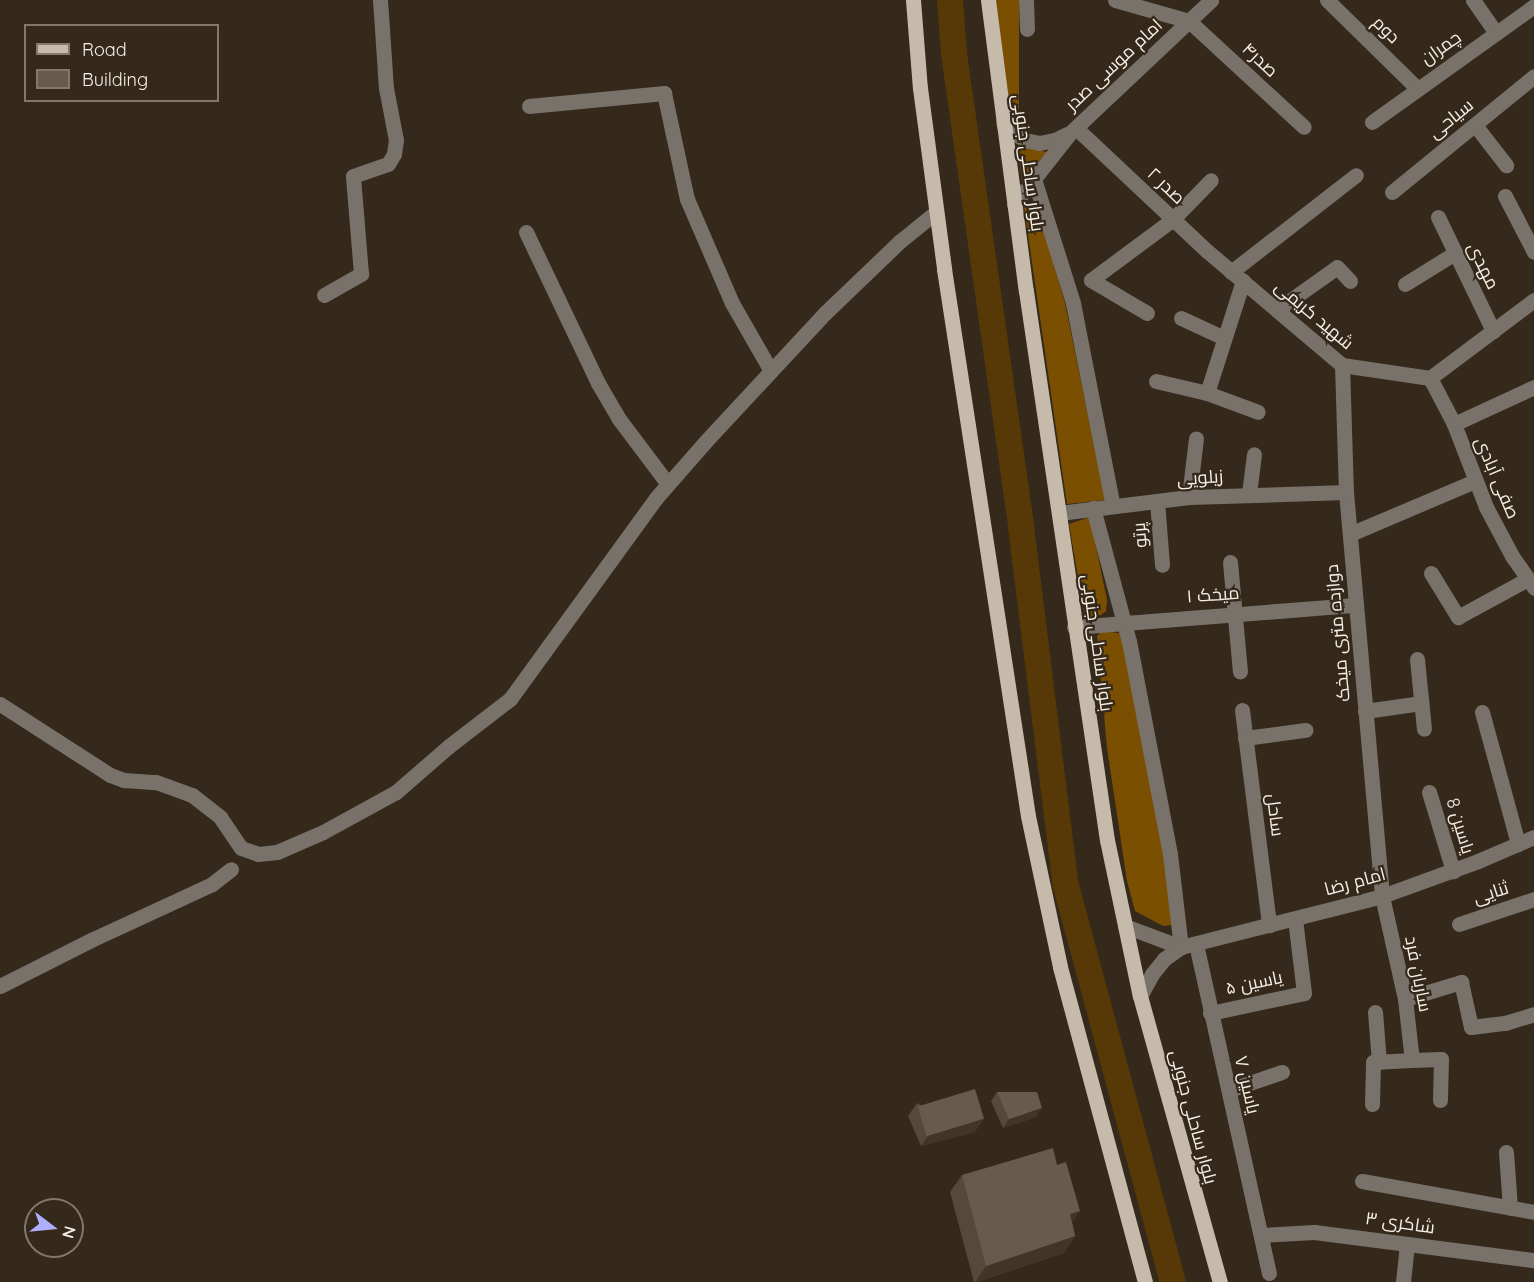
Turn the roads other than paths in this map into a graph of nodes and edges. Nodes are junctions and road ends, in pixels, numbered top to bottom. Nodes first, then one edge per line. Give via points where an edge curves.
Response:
1 (380, 0) edge
2 (913, 0) edge
3 (988, 0) edge
4 (1026, 0) edge
5 (1115, 0) edge
6 (1211, 0) edge
7 (1328, 0) edge
8 (1473, 0) edge
9 (1534, 6) edge
10 (1189, 21) junction
11 (1027, 28) dead end
12 (1496, 33) junction
13 (1534, 76) edge
14 (1418, 88) junction
15 (529, 106) dead end
16 (1372, 122) dead end
17 (1475, 125) junction
18 (1004, 126) junction
19 (1304, 127) dead end
20 (1073, 130) junction
21 (1506, 165) dead end
22 (1356, 175) dead end
23 (1034, 179) junction
24 (1211, 180) dead end
25 (1392, 192) dead end
26 (1505, 196) dead end
27 (1014, 204) junction
28 (936, 212) junction
29 (1438, 217) dead end
30 (1173, 219) junction
31 (526, 232) dead end
32 (1534, 252) edge
33 (1455, 253) junction
34 (1237, 276) junction
35 (1350, 281) dead end
36 (1405, 284) dead end
37 (324, 295) dead end
38 (1532, 306) edge
39 (1278, 309) junction
40 (1147, 313) dead end
41 (1181, 318) dead end
42 (1492, 331) junction
43 (1224, 338) junction
44 (1342, 365) junction
45 (771, 371) junction
46 (1430, 378) junction
47 (1156, 381) dead end
48 (1534, 387) edge
49 (1207, 393) junction
50 (1258, 412) dead end
51 (1454, 424) junction
52 (1196, 438) dead end
53 (1254, 454) dead end
54 (1475, 482) junction
55 (668, 484) junction
56 (1346, 492) junction
57 (1250, 494) junction
58 (1189, 497) junction
59 (1157, 501) junction
60 (1113, 506) junction
61 (1093, 508) junction
62 (1059, 513) junction
63 (1350, 534) junction
64 (1230, 562) dead end
65 (1162, 565) dead end
66 (1431, 573) dead end
67 (1532, 586) edge
68 (1354, 605) junction
69 (1234, 613) junction
70 (1122, 621) junction
71 (1074, 627) junction
72 (1417, 659) dead end
73 (1240, 672) dead end
74 (1421, 703) junction
75 (0, 704) edge
76 (1242, 710) dead end
77 (1365, 711) junction
78 (1482, 712) dead end
79 (1424, 729) dead end
80 (1305, 730) dead end
81 (1245, 738) junction
82 (1429, 792) dead end
83 (231, 834) junction
84 (1534, 837) edge
85 (1518, 844) junction
86 (254, 852) junction
87 (231, 869) junction
88 (1453, 871) junction
89 (1382, 896) junction
90 (1534, 899) edge
91 (1295, 919) junction
92 (1460, 924) dead end
93 (1269, 925) junction
94 (1125, 926) junction
95 (1189, 945) junction
96 (0, 986) edge
97 (1140, 996) junction
98 (1405, 999) junction
99 (1210, 1012) junction
100 (1375, 1012) dead end
101 (1534, 1014) edge
102 (1412, 1060) junction
103 (1379, 1062) junction
104 (1282, 1072) dead end
105 (1228, 1090) junction
106 (1440, 1100) dead end
107 (1372, 1104) dead end
108 (1506, 1152) dead end
109 (1362, 1181) dead end
110 (1510, 1208) junction
111 (1534, 1212) edge
112 (1261, 1235) junction
113 (1407, 1244) junction
114 (1534, 1260) edge
115 (1269, 1273) dead end
116 (1145, 1282) edge
117 (1220, 1282) edge
118 (1403, 1282) edge

1 - 37 street via 386,88 396,140 394,154 388,164 353,176 361,274
2 - 28 main road
3 - 18 main road, بلوار ساحلی جنوبی
4 - 11 street
5 - 10 street
6 - 10 street, امام موسی صدر
7 - 14 street, دوم
8 - 12 street
9 - 12 street, چمران
10 - 19 street, صدر۴
10 - 20 street, امام موسی صدر
12 - 14 street, چمران
13 - 17 street, سیاحی
14 - 16 street, چمران
15 - 45 street via 664,93 687,199 732,303
17 - 21 street
17 - 25 street, سیاحی
18 - 20 street via 1025,140 1039,142 1055,140
18 - 27 main road, بلوار ساحلی جنوبی
20 - 23 street, امام موسی صدر
20 - 30 street, صدر ۲
22 - 34 street
23 - 27 street, امام موسی صدر
23 - 60 street via 1073,303
24 - 30 street
26 - 32 street
27 - 62 main road, بلوار ساحلی جنوبی
28 - 45 street via 825,313
28 - 116 main road via 1028,816 1059,967
29 - 33 street, مهدی
30 - 34 street, صدر ۲
30 - 40 street via 1091,280
31 - 55 street via 598,383 619,419
33 - 36 street
33 - 42 street, مهدی
34 - 39 street, شهید کریمی
34 - 43 street
35 - 39 street via 1337,267
38 - 42 street
39 - 44 street, شهید کریمی
41 - 43 street
42 - 46 street
43 - 49 street
44 - 46 street, شهید کریمی
44 - 56 street, دوازده متری میخک
45 - 55 street
46 - 51 street, صفی آبادی
47 - 49 street
48 - 51 street
49 - 50 street
51 - 54 street, صفی آبادی
52 - 58 street
53 - 57 street
54 - 63 street
54 - 67 street, صفی آبادی
55 - 86 street via 510,699 396,792 303,843 278,852
56 - 57 street, زیلویی
56 - 63 street, دوازده متری میخک
57 - 58 street, زیلویی
58 - 59 street, زیلویی
59 - 60 street, زیلویی
59 - 65 street, پرتو
60 - 61 street, زیلویی
61 - 62 street, زیلویی
61 - 70 street, یاسین ۷
62 - 71 main road, بلوار ساحلی جنوبی
63 - 68 street, دوازده متری میخک
64 - 69 street
66 - 67 street via 1458,617
68 - 69 street, میخک ۱
68 - 77 street, دوازده متری میخک
69 - 70 street, میخک ۱
69 - 73 street
70 - 71 street, میخک ۱
70 - 95 street, یاسین ۷
71 - 94 main road, بلوار ساحلی جنوبی via 1107,840
72 - 74 street
74 - 77 street
74 - 79 street
75 - 83 street via 110,775 156,782 192,795 220,817
76 - 81 street, ساحل
77 - 89 street, دوازده متری میخک
78 - 85 street
80 - 81 street
81 - 93 street, ساحل
82 - 88 street, یاسین 8
83 - 86 street via 241,848
83 - 87 street
84 - 85 street, امام رضا
85 - 88 street, امام رضا
86 - 87 street
87 - 96 street via 212,884
88 - 89 street, امام رضا
89 - 91 street, امام رضا
89 - 98 street, ساربان فرد
90 - 92 street, ثنایی
91 - 93 street, امام رضا
91 - 99 street, یاسین ۵ via 1304,993
93 - 95 street, امام رضا
94 - 95 street
94 - 97 main road, بلوار ساحلی جنوبی
95 - 97 street via 1164,959
95 - 99 street, یاسین ۷
97 - 117 main road, بلوار ساحلی جنوبی
98 - 101 street via 1461,982 1471,1027
98 - 102 street, ساربان فرد
99 - 105 street, یاسین ۷
100 - 103 street
102 - 103 street
102 - 106 street via 1441,1059
103 - 107 street via 1373,1062
104 - 105 street
105 - 112 street, یاسین ۷
108 - 110 street
109 - 110 street
110 - 111 street
112 - 113 street, شاکری ۳ via 1314,1232
112 - 115 street, یاسین ۷
113 - 114 street, شاکری ۳
113 - 118 street

